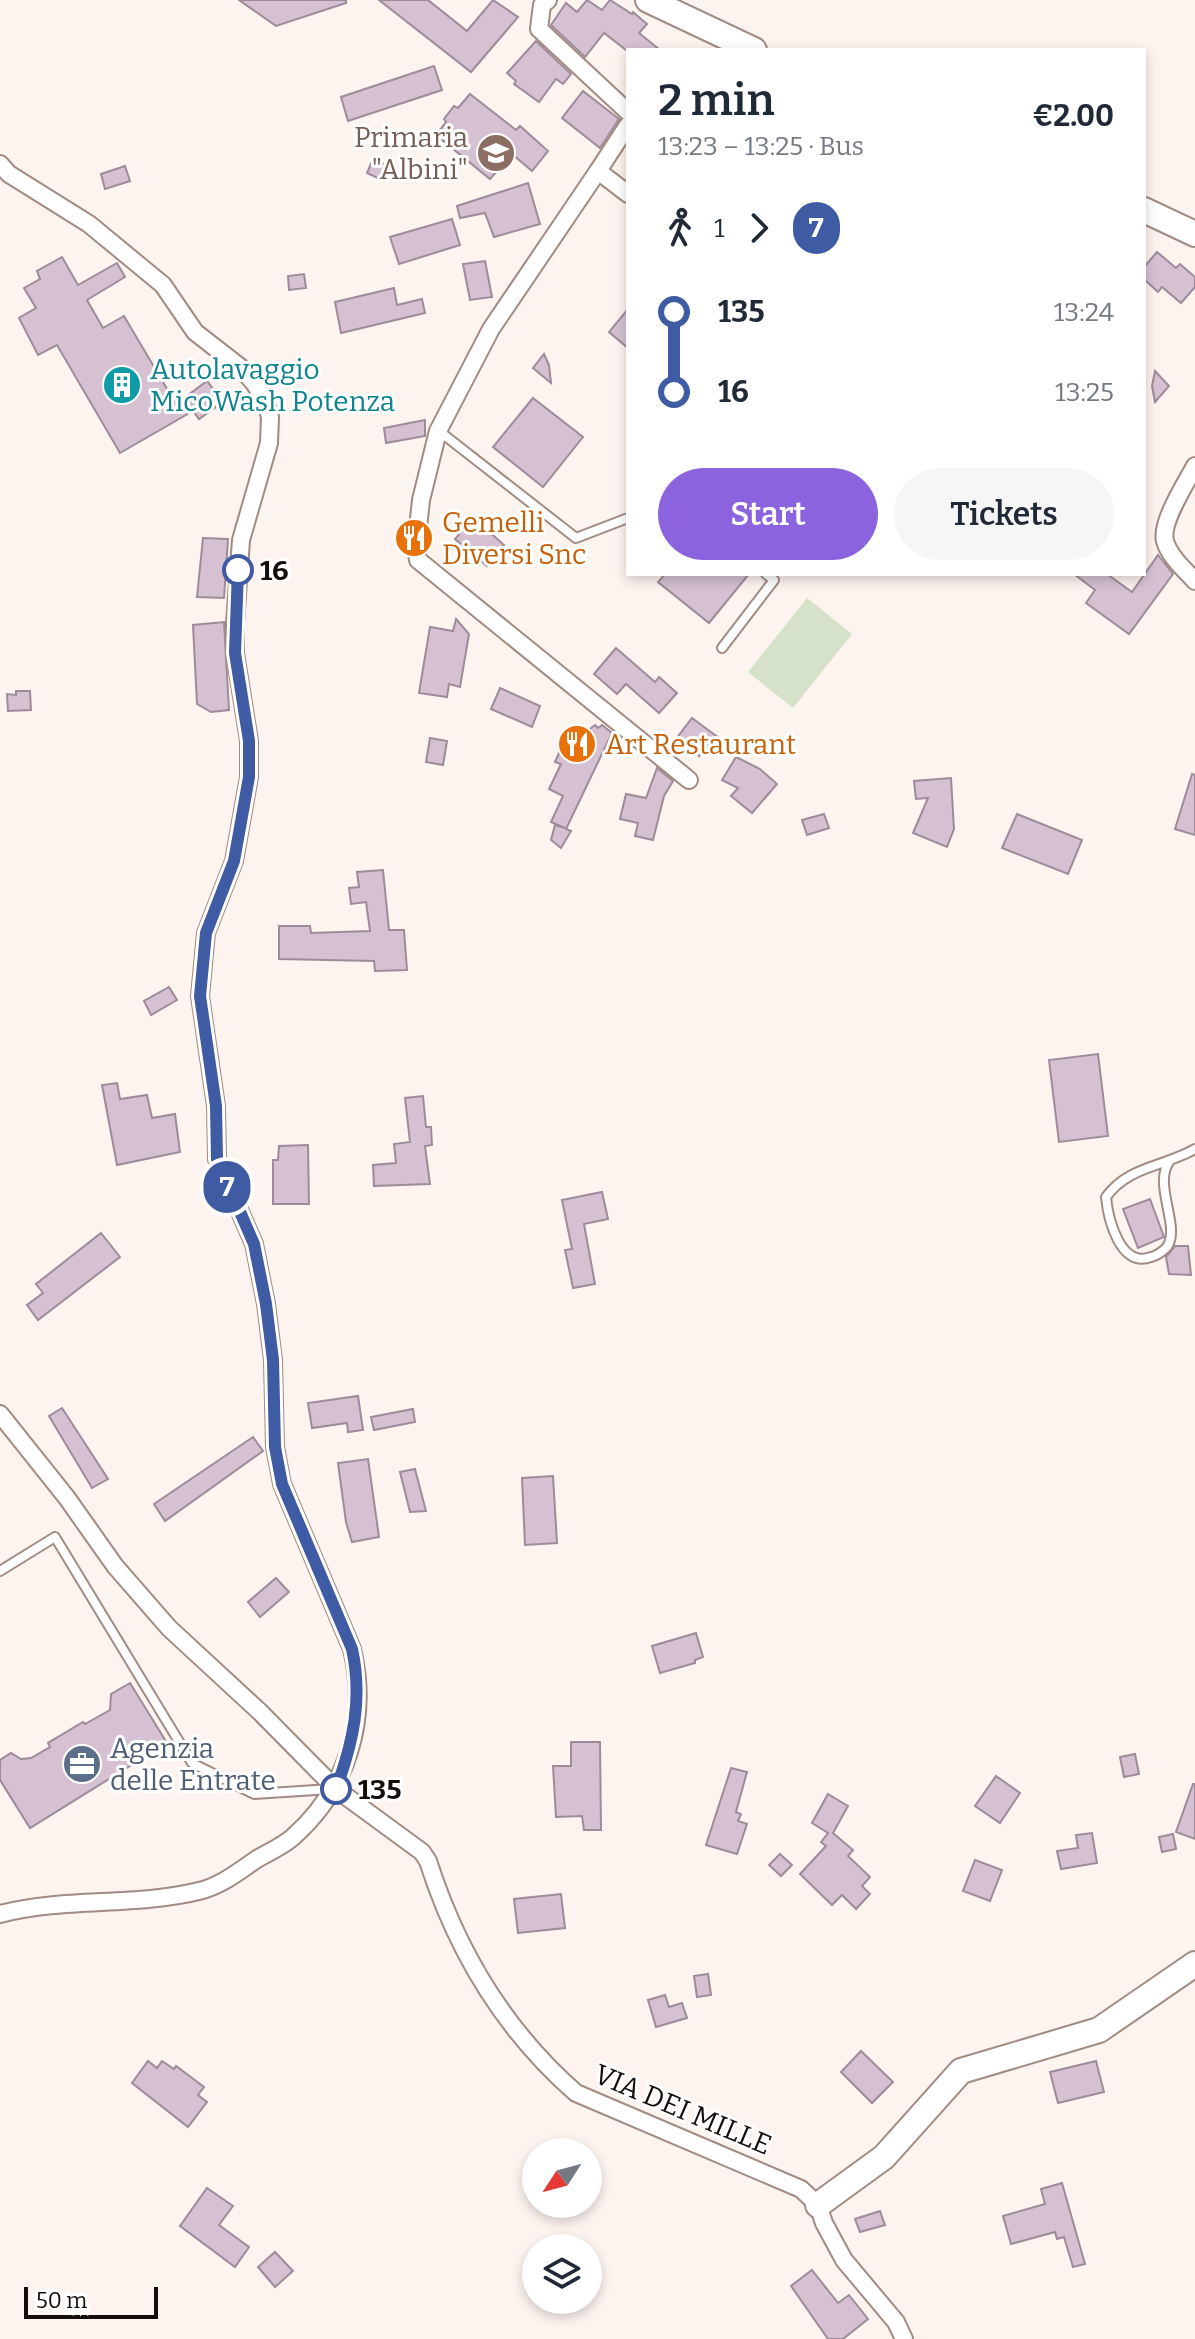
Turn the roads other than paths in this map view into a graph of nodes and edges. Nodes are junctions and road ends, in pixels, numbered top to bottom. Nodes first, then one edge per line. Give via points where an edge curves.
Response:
1 (548, 0) edge
2 (648, 0) edge
3 (750, 48) edge
4 (626, 110) edge
5 (626, 128) edge
6 (0, 164) edge
7 (598, 171) junction
8 (626, 192) edge
9 (1146, 211) edge
10 (1195, 234) edge
11 (438, 431) junction
12 (1195, 466) edge
13 (626, 519) edge
14 (769, 576) edge
15 (1195, 581) edge
16 (722, 648) dead end
17 (689, 780) dead end
18 (1195, 1149) edge
19 (1169, 1162) junction
20 (0, 1414) edge
21 (0, 1571) edge
22 (336, 1789) junction
23 (0, 1914) edge
24 (1195, 1964) edge
25 (818, 2205) junction
26 (904, 2339) edge

1 - 4 street via 542,5 539,29
2 - 3 street
5 - 7 street
6 - 22 street via 89,224 163,285 195,332 254,383 270,417 269,443 241,540 235,623 249,777 234,861 206,933 200,996 216,1106 217,1159 254,1244 266,1304 282,1484 357,1669 350,1753
7 - 8 street
7 - 11 street via 491,329
9 - 10 street
11 - 13 lane via 576,538
11 - 17 street via 421,500 418,560
12 - 15 street via 1164,539
14 - 16 lane via 774,580
18 - 19 lane
19 - 19 lane via 1116,1182 1106,1197 1108,1218 1134,1258 1159,1253 1170,1238 1164,1183
20 - 22 street, VIA DEI MILLE via 146,1604
21 - 22 lane via 55,1537 192,1763 254,1794
22 - 23 street via 291,1839 217,1885 157,1899 70,1902
22 - 25 street, VIA DEI MILLE via 422,1852 461,1949 482,1986 523,2041 576,2093 775,2176
24 - 25 street via 1099,2030 961,2071 884,2157
25 - 26 street via 844,2260

